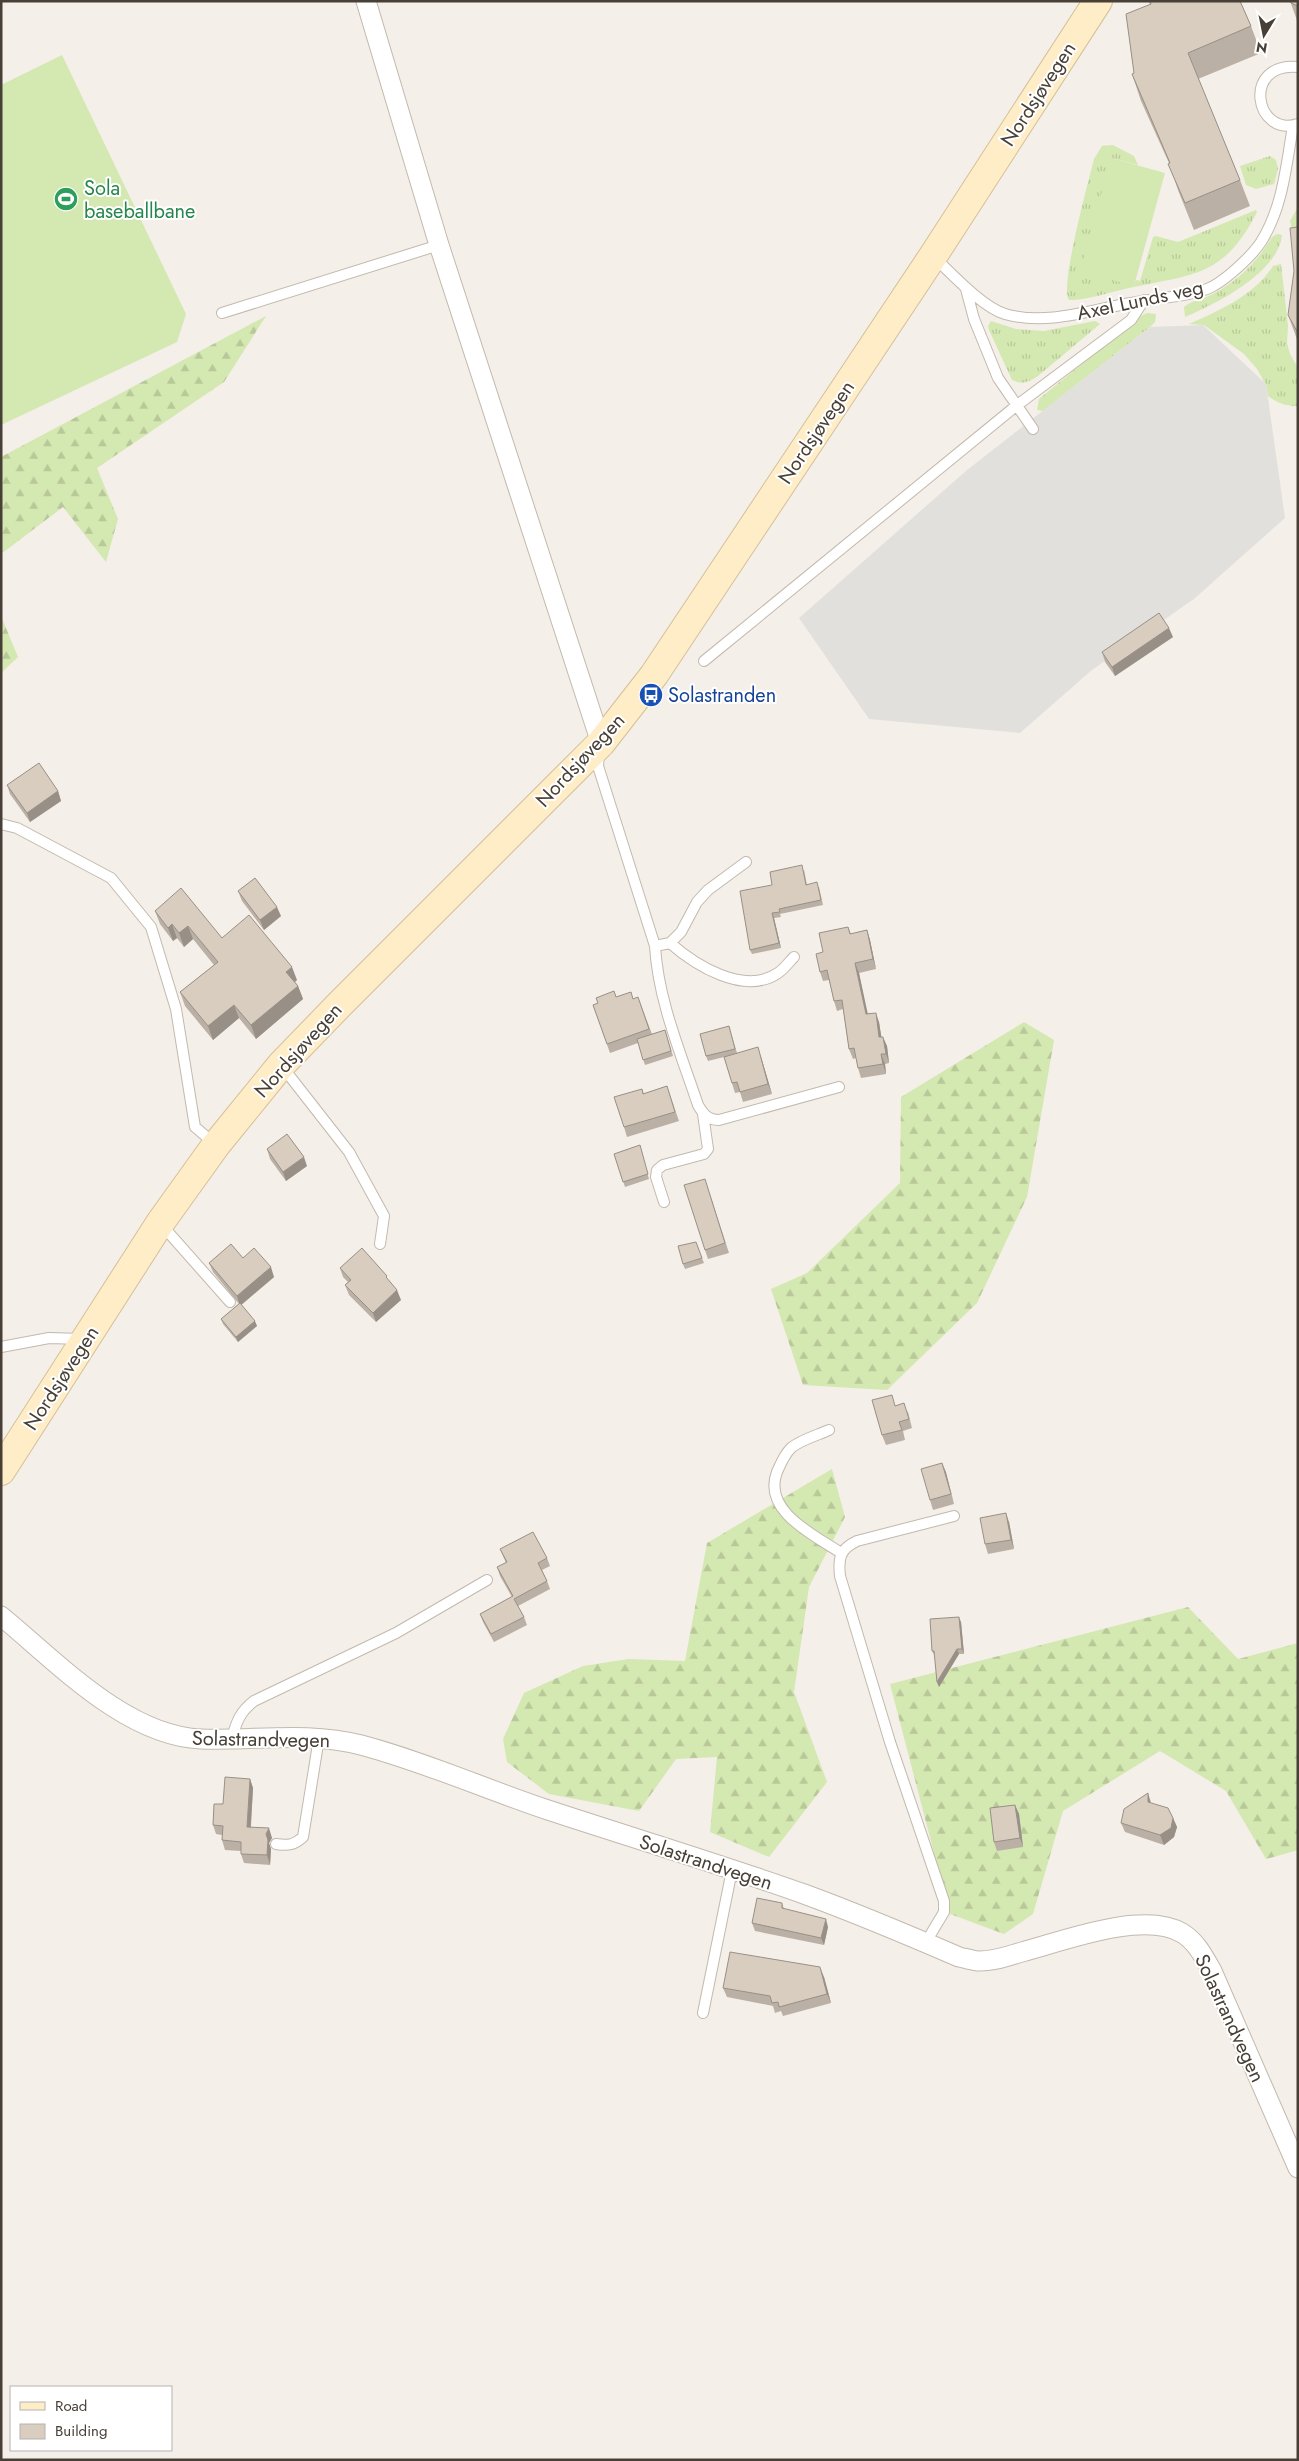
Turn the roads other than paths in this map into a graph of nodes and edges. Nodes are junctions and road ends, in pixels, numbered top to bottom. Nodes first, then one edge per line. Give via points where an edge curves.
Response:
1 (366, 1) edge
2 (1098, 1) edge
3 (1298, 68) edge
4 (1295, 125) edge
5 (439, 245) junction
6 (933, 256) junction
7 (966, 289) junction
8 (1144, 300) junction
9 (222, 313) dead end
10 (1016, 406) junction
11 (1033, 429) dead end
12 (704, 661) dead end
13 (601, 743) junction
14 (1, 824) edge
15 (746, 862) dead end
16 (670, 943) junction
17 (655, 946) junction
18 (794, 957) dead end
19 (281, 1065) junction
20 (839, 1087) dead end
21 (703, 1114) junction
22 (216, 1145) junction
23 (664, 1202) dead end
24 (160, 1223) junction
25 (380, 1244) dead end
26 (230, 1302) edge
27 (86, 1340) junction
28 (1, 1347) edge
29 (829, 1430) dead end
30 (2, 1469) edge
31 (954, 1516) dead end
32 (841, 1553) junction
33 (487, 1580) dead end
34 (1, 1616) edge
35 (319, 1738) junction
36 (232, 1740) junction
37 (276, 1844) dead end
38 (732, 1870) junction
39 (926, 1942) junction
40 (703, 2013) dead end
41 (1298, 2168) edge

1 - 5 street
2 - 6 street, Nordsjøvegen
3 - 4 lane, Axel Lunds veg via 1278,68 1270,73 1260,89 1259,99 1267,116 1274,122
4 - 8 lane, Axel Lunds veg via 1280,202 1260,243 1237,268 1208,289
5 - 9 lane
5 - 13 street
6 - 7 lane, Axel Lunds veg
6 - 13 street, Nordsjøvegen via 654,675
7 - 8 lane, Axel Lunds veg via 1003,313 1029,318 1060,317
7 - 10 lane via 974,319 998,378
8 - 10 lane via 1131,320
10 - 11 lane
10 - 12 lane
13 - 17 lane via 598,766
13 - 19 street, Nordsjøvegen
14 - 22 lane via 18,828 111,878 151,927 176,1009 195,1127
15 - 16 lane via 708,890 697,902 681,932
16 - 17 lane
16 - 18 lane via 688,959 706,968 748,981 778,973
17 - 21 lane via 657,972 675,1038
19 - 22 street, Nordsjøvegen
19 - 25 lane via 349,1152 380,1208 384,1216
20 - 21 lane via 719,1120
21 - 23 lane via 708,1149 704,1154 663,1165 657,1170
22 - 24 street, Nordsjøvegen
24 - 26 lane
24 - 27 street, Nordsjøvegen
27 - 28 lane via 49,1338
27 - 30 street, Nordsjøvegen
29 - 32 lane via 792,1447 782,1460 774,1492 779,1506 793,1520
31 - 32 lane via 857,1541 846,1546
32 - 39 lane via 838,1561 843,1585 890,1742 944,1901 944,1912
33 - 36 lane via 396,1633 254,1701 236,1722
34 - 36 street, Solastrandvegen via 118,1711 146,1727 172,1736
35 - 36 street, Solastrandvegen via 297,1736
35 - 37 lane via 303,1838 287,1846
35 - 38 street, Solastrandvegen via 360,1745 404,1758 519,1801
38 - 39 street, Solastrandvegen
38 - 40 lane
39 - 41 street, Solastrandvegen via 977,1961 998,1959 1117,1927 1166,1926 1183,1933 1198,1947 1212,1971

